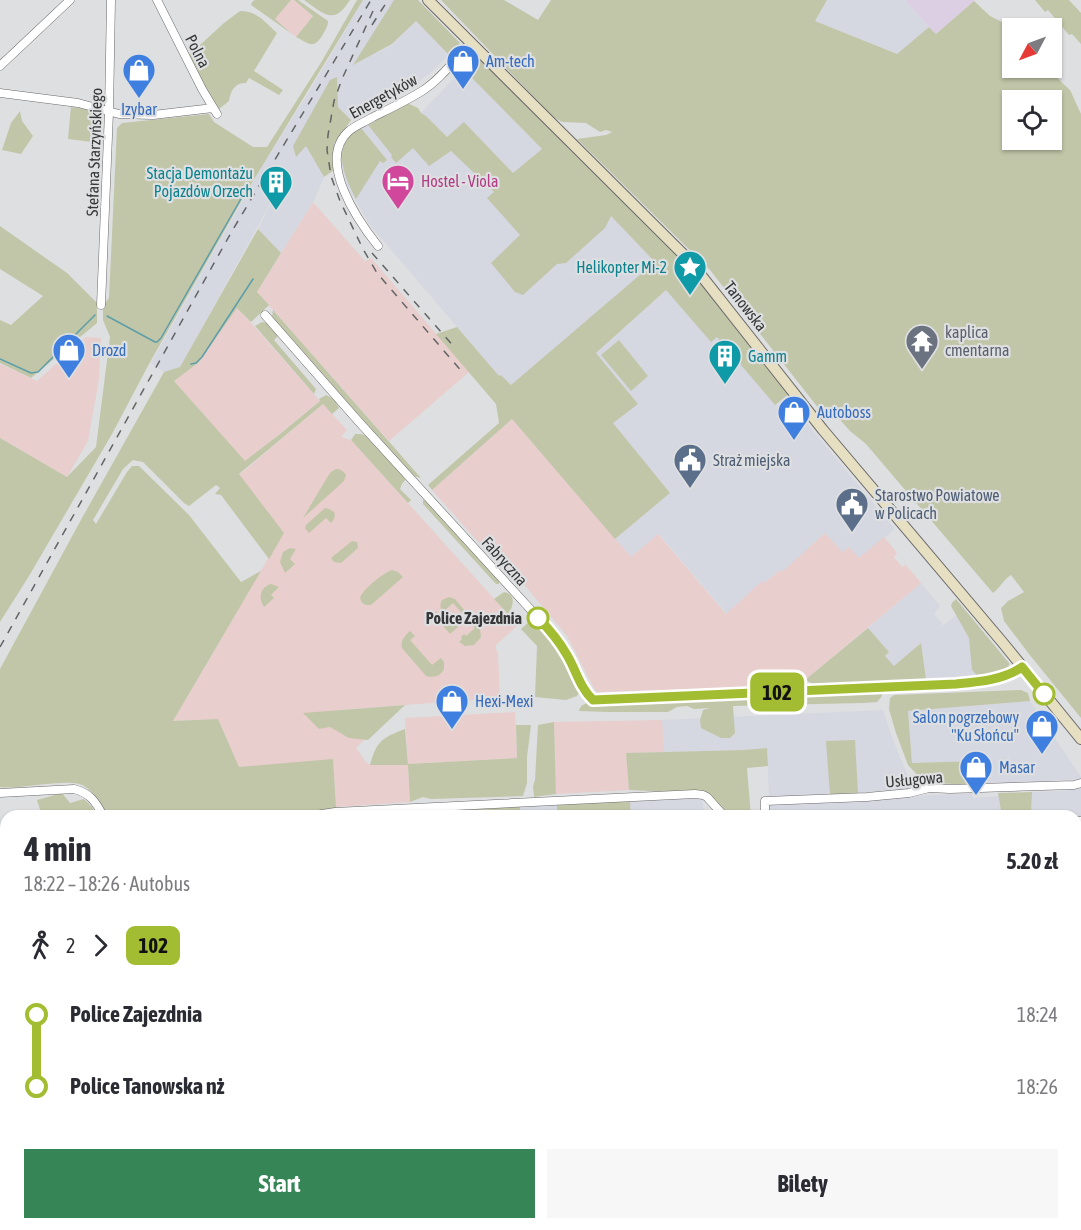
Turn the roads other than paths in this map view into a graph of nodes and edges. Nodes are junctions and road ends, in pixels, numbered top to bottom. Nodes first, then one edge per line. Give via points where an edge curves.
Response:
1 (70, 0) edge
2 (111, 0) edge
3 (157, 0) edge
4 (428, 0) edge
5 (471, 43) junction
6 (0, 66) edge
7 (0, 93) edge
8 (109, 112) junction
9 (378, 246) dead end
10 (101, 305) dead end
11 (264, 315) dead end
12 (1022, 667) junction
13 (1081, 739) edge
14 (1081, 783) edge
15 (0, 793) edge
16 (100, 810) edge
17 (372, 810) edge
18 (719, 810) edge
19 (765, 810) edge

1 - 6 street
2 - 8 street, Stefana Starzyńskiego
3 - 8 street, Polna via 215,111 153,115
4 - 5 main road, Tanowska
5 - 9 street, Energetyków via 424,90 351,129 340,142 336,158 341,181 358,219
5 - 12 main road, Tanowska via 695,267 830,438
7 - 8 street via 78,103
8 - 10 street, Stefana Starzyńskiego
11 - 12 street, Fabryczna via 542,622 562,647 593,700 956,684 1008,675
12 - 13 main road, Tanowska
14 - 19 street, Usługowa via 929,788 867,797 765,801
15 - 16 street via 74,789 85,792
17 - 18 street via 700,794

